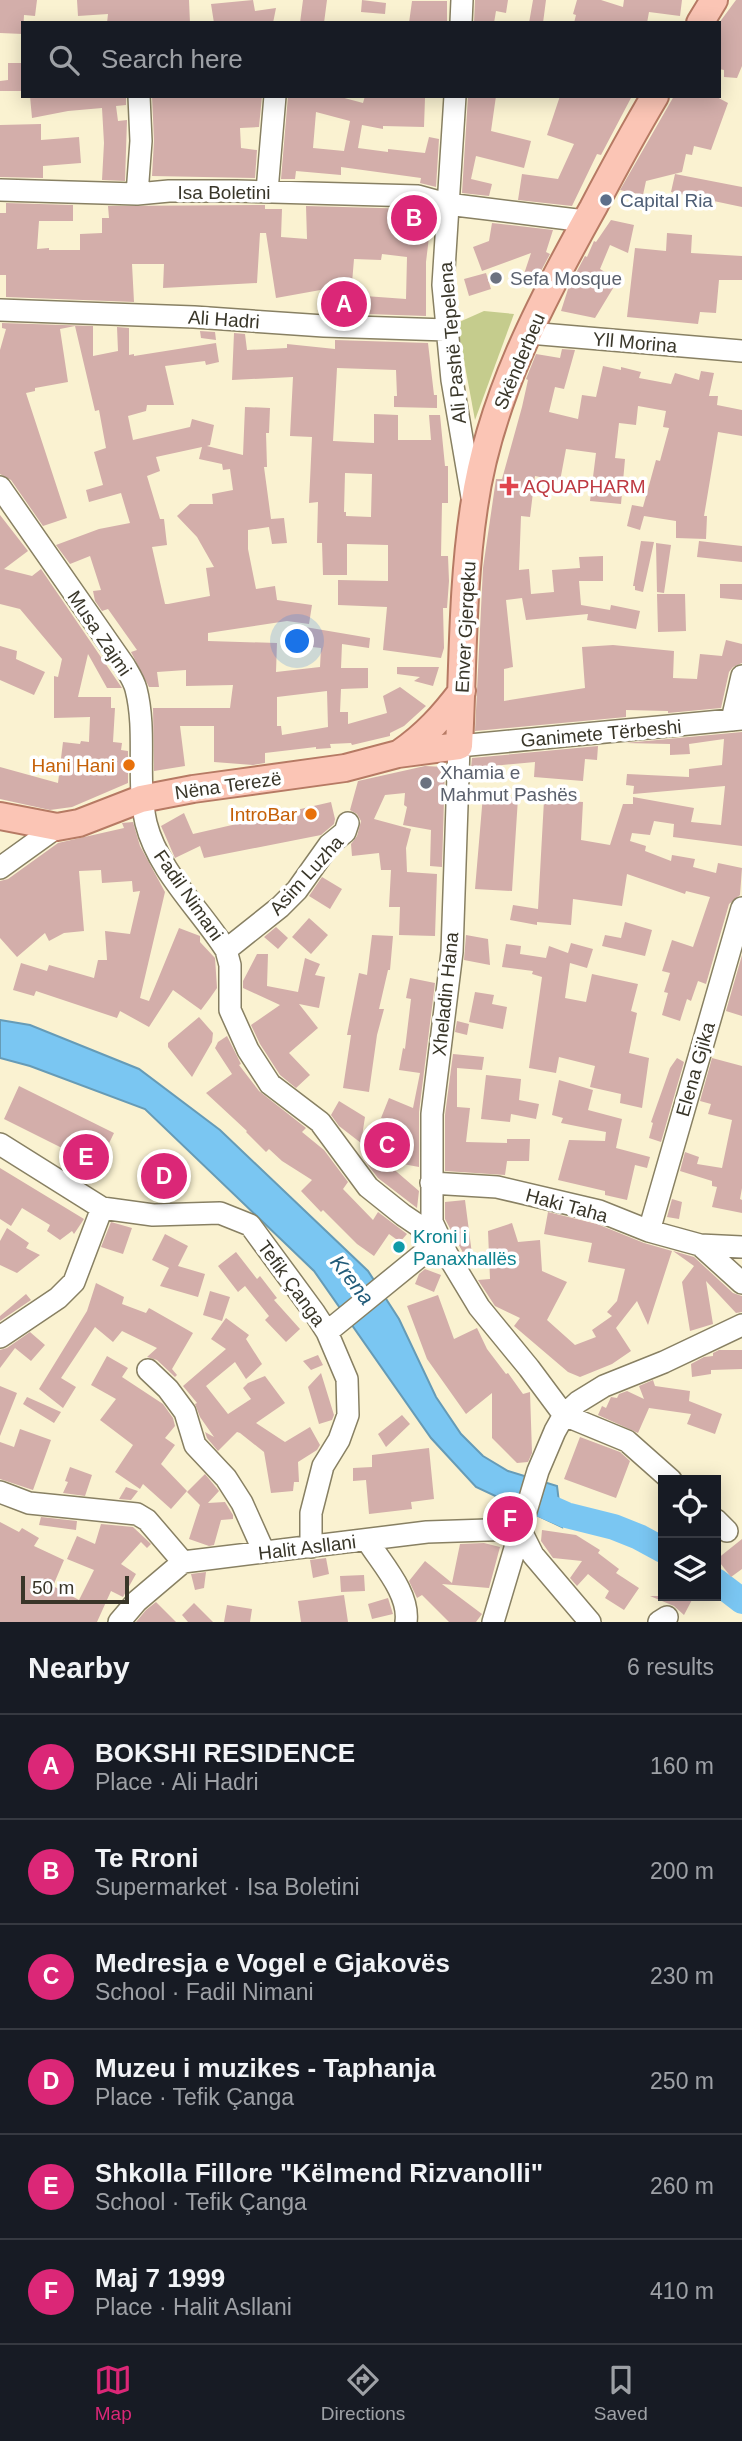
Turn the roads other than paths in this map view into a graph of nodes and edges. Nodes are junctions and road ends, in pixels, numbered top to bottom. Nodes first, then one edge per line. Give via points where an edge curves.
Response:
1 (462, 0) edge
2 (715, 0) edge
3 (461, 21) edge
4 (701, 21) edge
5 (139, 98) edge
6 (275, 98) edge
7 (455, 98) edge
8 (654, 98) edge
9 (0, 190) edge
10 (267, 191) junction
11 (137, 194) junction
12 (447, 204) junction
13 (585, 221) junction
14 (0, 310) edge
15 (447, 330) junction
16 (529, 334) junction
17 (742, 351) edge
18 (0, 487) edge
19 (474, 507) junction
20 (742, 676) edge
21 (462, 691) junction
22 (737, 720) edge
23 (459, 746) junction
24 (398, 754) junction
25 (141, 799) junction
26 (0, 816) edge
27 (348, 823) dead end
28 (57, 827) junction
29 (0, 868) edge
30 (742, 908) edge
31 (226, 950) junction
32 (0, 1144) edge
33 (430, 1183) junction
34 (102, 1208) junction
35 (649, 1231) junction
36 (440, 1240) junction
37 (700, 1245) junction
38 (742, 1247) edge
39 (742, 1283) edge
40 (742, 1325) edge
41 (334, 1326) junction
42 (0, 1337) edge
43 (148, 1370) dead end
44 (564, 1415) junction
45 (665, 1475) edge
46 (0, 1492) edge
47 (522, 1521) junction
48 (367, 1540) junction
49 (311, 1547) junction
50 (264, 1552) junction
51 (183, 1562) junction
52 (118, 1622) edge
53 (406, 1622) edge
54 (494, 1622) edge
55 (590, 1622) edge

1 - 3 street
2 - 4 main road
5 - 11 street
6 - 10 street
7 - 12 street, Ali Pashë Tepelena
8 - 13 main road, Skënderbeu
9 - 11 street, Isa Boletini
10 - 11 street, Isa Boletini
10 - 12 street, Isa Boletini via 418,196
12 - 13 street
12 - 15 street, Ali Pashë Tepelena via 443,285
13 - 16 main road, Skënderbeu
14 - 15 street, Ali Hadri
15 - 19 street, Ali Pashë Tepelena
16 - 17 street, Yll Morina
16 - 19 main road, Skënderbeu via 495,418
18 - 25 street, Musa Zajmi via 136,687
19 - 21 main road, Enver Gjerqeku via 464,594
20 - 22 street
21 - 23 main road, Enver Gjerqeku
21 - 24 main road via 438,723
22 - 23 street, Ganimete Tërbeshi
23 - 24 main road, Nëna Terezë
23 - 33 street, Xheladin Hana via 452,952 432,1114
24 - 25 main road, Nëna Terezë via 345,768
25 - 28 main road, Nëna Terezë
25 - 31 street, Fadil Nimani via 157,852
26 - 28 main road, Nëna Terezë
27 - 31 street, Asim Luzha via 297,890
28 - 29 street
30 - 35 street, Elena Gjika
31 - 36 street, Fadil Nimani via 230,1010 248,1050 271,1084 320,1122 368,1187
32 - 34 street, Tefik Çanga
33 - 35 street, Haki Taha via 497,1187 542,1196
33 - 36 street, Xheladin Hana via 432,1222
34 - 41 street, Tefik Çanga via 153,1215 220,1213 250,1225
34 - 42 street via 74,1282
35 - 37 street, Haki Taha
36 - 41 street
36 - 44 street, Xheladin Hana via 479,1307
37 - 38 street, Haki Taha
37 - 39 street, Haki Taha
40 - 44 street via 604,1385
41 - 49 street, Tefik Çanga via 347,1379 348,1415 323,1466 311,1513
43 - 50 street via 185,1412 195,1445 226,1478
44 - 45 street via 626,1441
44 - 47 street
46 - 51 street via 29,1503 137,1514
47 - 48 street, Halit Asllani
47 - 54 street
47 - 55 street via 533,1555
48 - 49 street, Halit Asllani
48 - 53 street via 403,1597
49 - 50 street, Halit Asllani
50 - 51 street, Halit Asllani
51 - 52 street

